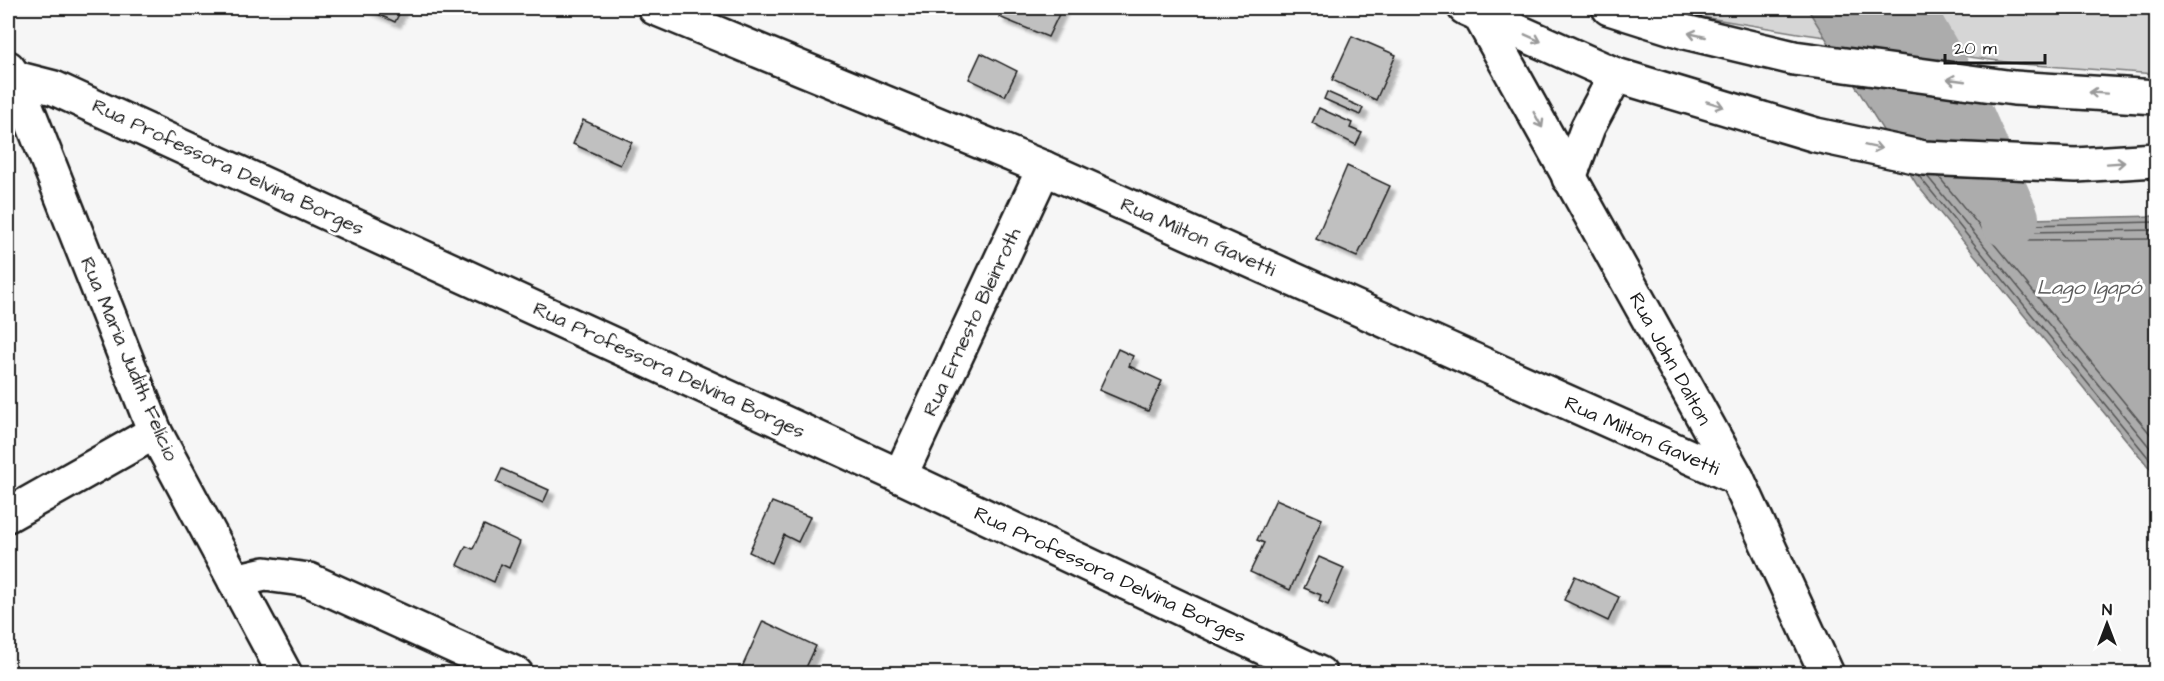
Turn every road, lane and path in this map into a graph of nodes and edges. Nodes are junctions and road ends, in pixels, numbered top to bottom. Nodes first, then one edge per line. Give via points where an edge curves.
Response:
1 (655, 8) edge
2 (1609, 8) edge
3 (1472, 11) edge
4 (1616, 75) junction
5 (10, 76) edge
6 (2157, 97) edge
7 (2157, 160) edge
8 (1044, 168) junction
9 (1569, 178) junction
10 (155, 432) junction
11 (900, 476) junction
12 (1737, 478) junction
13 (8, 515) edge
14 (235, 581) junction
15 (285, 674) edge
16 (516, 674) edge
17 (1320, 674) edge
18 (1827, 674) edge

1 - 8 street, Rua Milton Gavetti
6 -> 2 street via 2014,88 1794,58 1685,32
3 -> 4 street
3 -> 9 street, Rua John Dalton
4 -> 7 street via 1816,135 1924,158 2076,165
4 - 9 street via 1588,127
5 - 10 street, Rua Maria Judith Felício
5 - 11 street, Rua Professora Delvina Borges via 54,88
8 - 11 street, Rua Ernesto Bleinroth
8 - 12 street, Rua Milton Gavetti
9 - 12 street, Rua John Dalton
10 - 13 street
10 - 14 street, Rua Maria Judith Felício
11 - 17 street, Rua Professora Delvina Borges
12 - 18 street, Rua John Dalton
14 - 15 street, Rua Maria Judith Felício
14 - 16 street via 265,574 309,580

